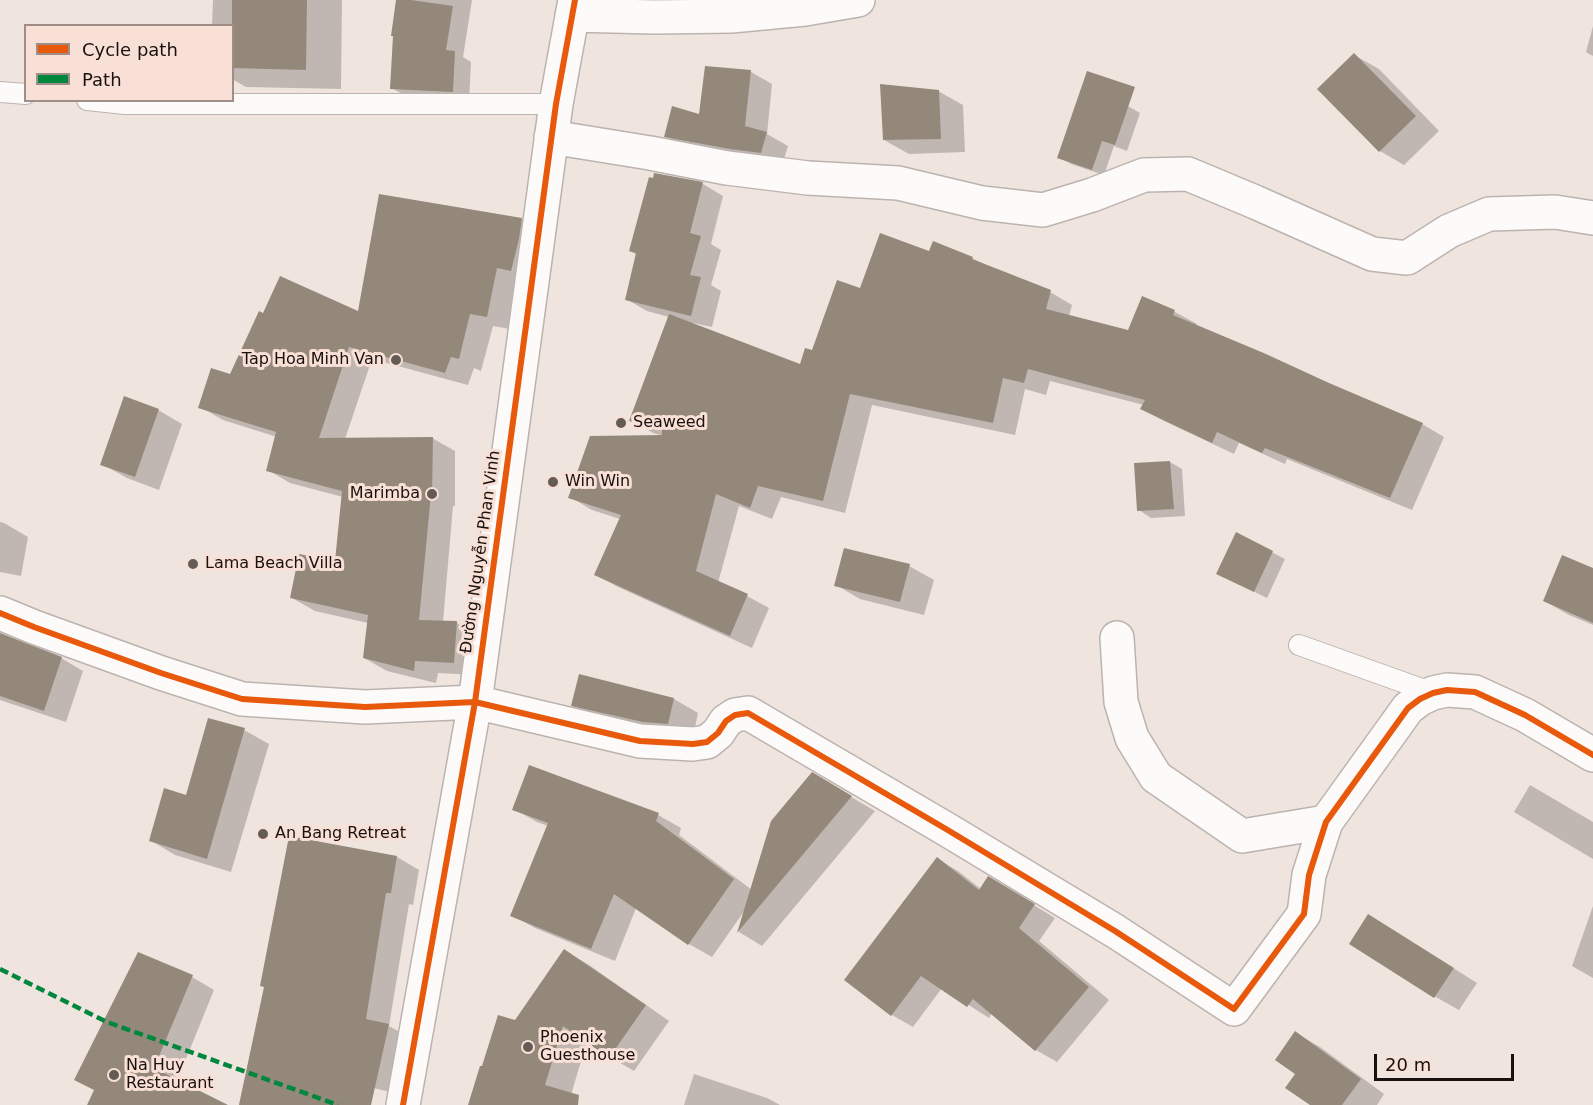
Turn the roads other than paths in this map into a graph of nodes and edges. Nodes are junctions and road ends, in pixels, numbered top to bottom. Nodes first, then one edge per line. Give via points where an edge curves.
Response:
1 (858, 0) edge
2 (574, 7) edge
3 (0, 92) edge
4 (24, 94) edge
5 (106, 102) edge
6 (556, 104) junction
7 (551, 137) junction
8 (1593, 218) edge
9 (0, 612) edge
10 (1117, 638) dead end
11 (1299, 645) dead end
12 (1433, 693) junction
13 (474, 702) junction
14 (1593, 755) edge
15 (1326, 822) junction
16 (403, 1105) edge

1 - 2 street via 731,16 654,17
2 - 6 street, Đường Nguyễn Phan Vinh
3 - 4 lane
5 - 6 lane
6 - 7 street, Đường Nguyễn Phan Vinh
7 - 8 street via 727,168 898,183 982,203 1043,210 1144,175 1188,174 1372,254 1407,258 1449,231 1489,214 1555,212
7 - 13 street, Đường Nguyễn Phan Vinh
9 - 13 street via 242,699 365,707
10 - 15 street via 1121,702 1131,738 1156,777 1242,836
11 - 12 lane
12 - 14 street via 1475,692 1525,715
12 - 15 street via 1408,708
13 - 15 street via 640,741 693,744 707,742 726,721 748,713 1075,907 1234,1009 1304,914 1310,875
13 - 16 street, Đường Nguyễn Phan Vinh

